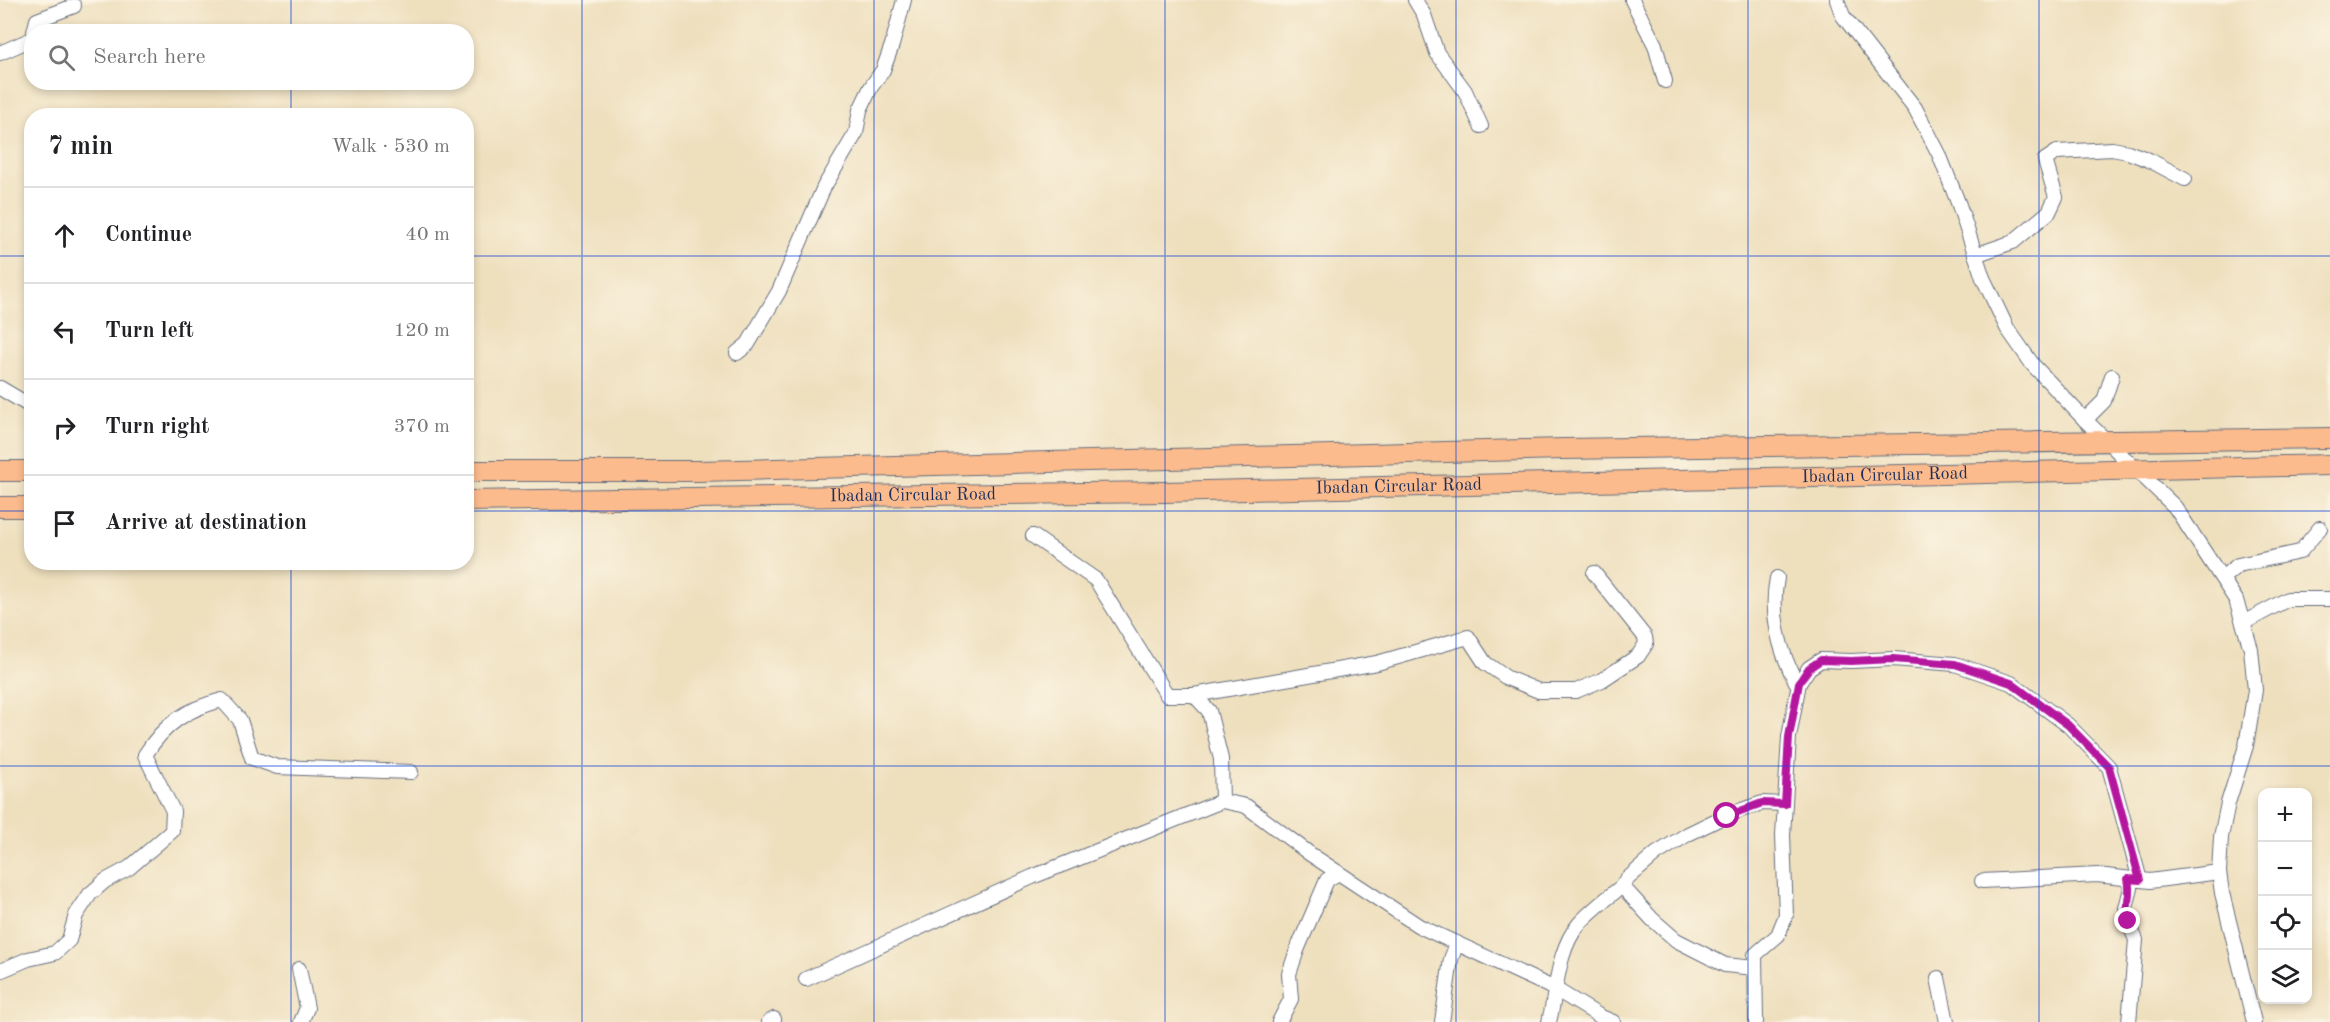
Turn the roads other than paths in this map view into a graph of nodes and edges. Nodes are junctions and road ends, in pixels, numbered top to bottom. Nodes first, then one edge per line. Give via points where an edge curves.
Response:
1 (904, 0) edge
2 (1415, 0) edge
3 (1632, 0) edge
4 (1837, 0) edge
5 (74, 6) dead end
6 (36, 24) edge
7 (24, 42) edge
8 (0, 53) edge
9 (1665, 81) dead end
10 (1481, 126) dead end
11 (2185, 179) dead end
12 (1975, 255) junction
13 (737, 353) dead end
14 (2112, 376) dead end
15 (0, 388) edge
16 (24, 402) edge
17 (2085, 420) junction
18 (2330, 438) edge
19 (2330, 465) edge
20 (0, 471) edge
21 (24, 471) edge
22 (474, 471) edge
23 (474, 501) edge
24 (0, 507) edge
25 (24, 507) edge
26 (2320, 528) dead end
27 (1033, 536) dead end
28 (1594, 573) dead end
29 (1777, 578) dead end
30 (2222, 578) junction
31 (2330, 599) edge
32 (2243, 623) junction
33 (1799, 683) junction
34 (1194, 694) junction
35 (411, 772) dead end
36 (1222, 801) junction
37 (1785, 804) junction
38 (2219, 872) junction
39 (1338, 873) junction
40 (2134, 880) junction
41 (1982, 881) dead end
42 (1622, 886) junction
43 (1457, 943) junction
44 (299, 969) dead end
45 (1755, 969) junction
46 (0, 971) edge
47 (1938, 978) dead end
48 (806, 979) dead end
49 (1555, 989) junction
50 (301, 1022) edge
51 (1280, 1022) edge
52 (1442, 1022) edge
53 (1549, 1022) edge
54 (1613, 1022) edge
55 (1756, 1022) edge
56 (1947, 1022) edge
57 (2129, 1022) edge
58 (2254, 1022) edge

1 - 13 street via 883,70 860,110 856,133 824,187 779,291 748,344
2 - 10 street via 1437,53 1465,91
3 - 9 street via 1655,45
4 - 12 street via 1843,16 1915,108 1939,154
5 - 6 street via 37,20
7 - 8 street
11 - 12 street via 2128,152 2057,152 2045,160 2056,197 2049,212 2013,242
12 - 17 street via 2007,328 2033,365
14 - 17 street via 2104,400
15 - 16 street
17 - 30 street via 2175,507
18 - 22 highway, Ibadan Circular Road via 1563,449 698,471
19 - 23 highway, Ibadan Circular Road via 1164,492
20 - 21 highway
24 - 25 highway
26 - 30 street via 2301,552 2238,565
27 - 34 street via 1096,580 1167,695
28 - 34 street via 1645,637 1646,644 1638,656 1602,680 1576,691 1539,691 1507,678 1485,663 1468,637 1377,663
29 - 33 street via 1773,600 1782,652
30 - 32 street via 2236,600
31 - 32 street via 2288,599
32 - 38 street via 2251,649 2255,690 2246,746 2221,837
33 - 37 street via 1789,737
33 - 40 street via 1809,668 1821,660 1893,659 1955,664 2011,683 2068,725 2109,767
34 - 36 street via 1209,711 1221,759
35 - 46 street via 277,767 252,758 240,720 222,700 195,707 157,735 145,754 173,811 172,831 129,868 90,894 76,915 69,940 55,952
36 - 39 street via 1246,806
36 - 48 street via 1032,877
37 - 42 street via 1762,803 1688,834 1656,854
37 - 45 street via 1786,915 1778,935 1755,955
38 - 40 street
38 - 58 street
39 - 43 street via 1419,926
39 - 51 street via 1327,880 1298,950 1289,974 1291,999
40 - 41 street via 2097,875
40 - 57 street via 2126,908 2136,940
42 - 45 street via 1676,940 1725,965
42 - 49 street via 1580,923 1569,938
43 - 49 street
43 - 52 street
44 - 50 street via 307,1008
45 - 55 street
47 - 56 street
49 - 53 street
49 - 54 street

